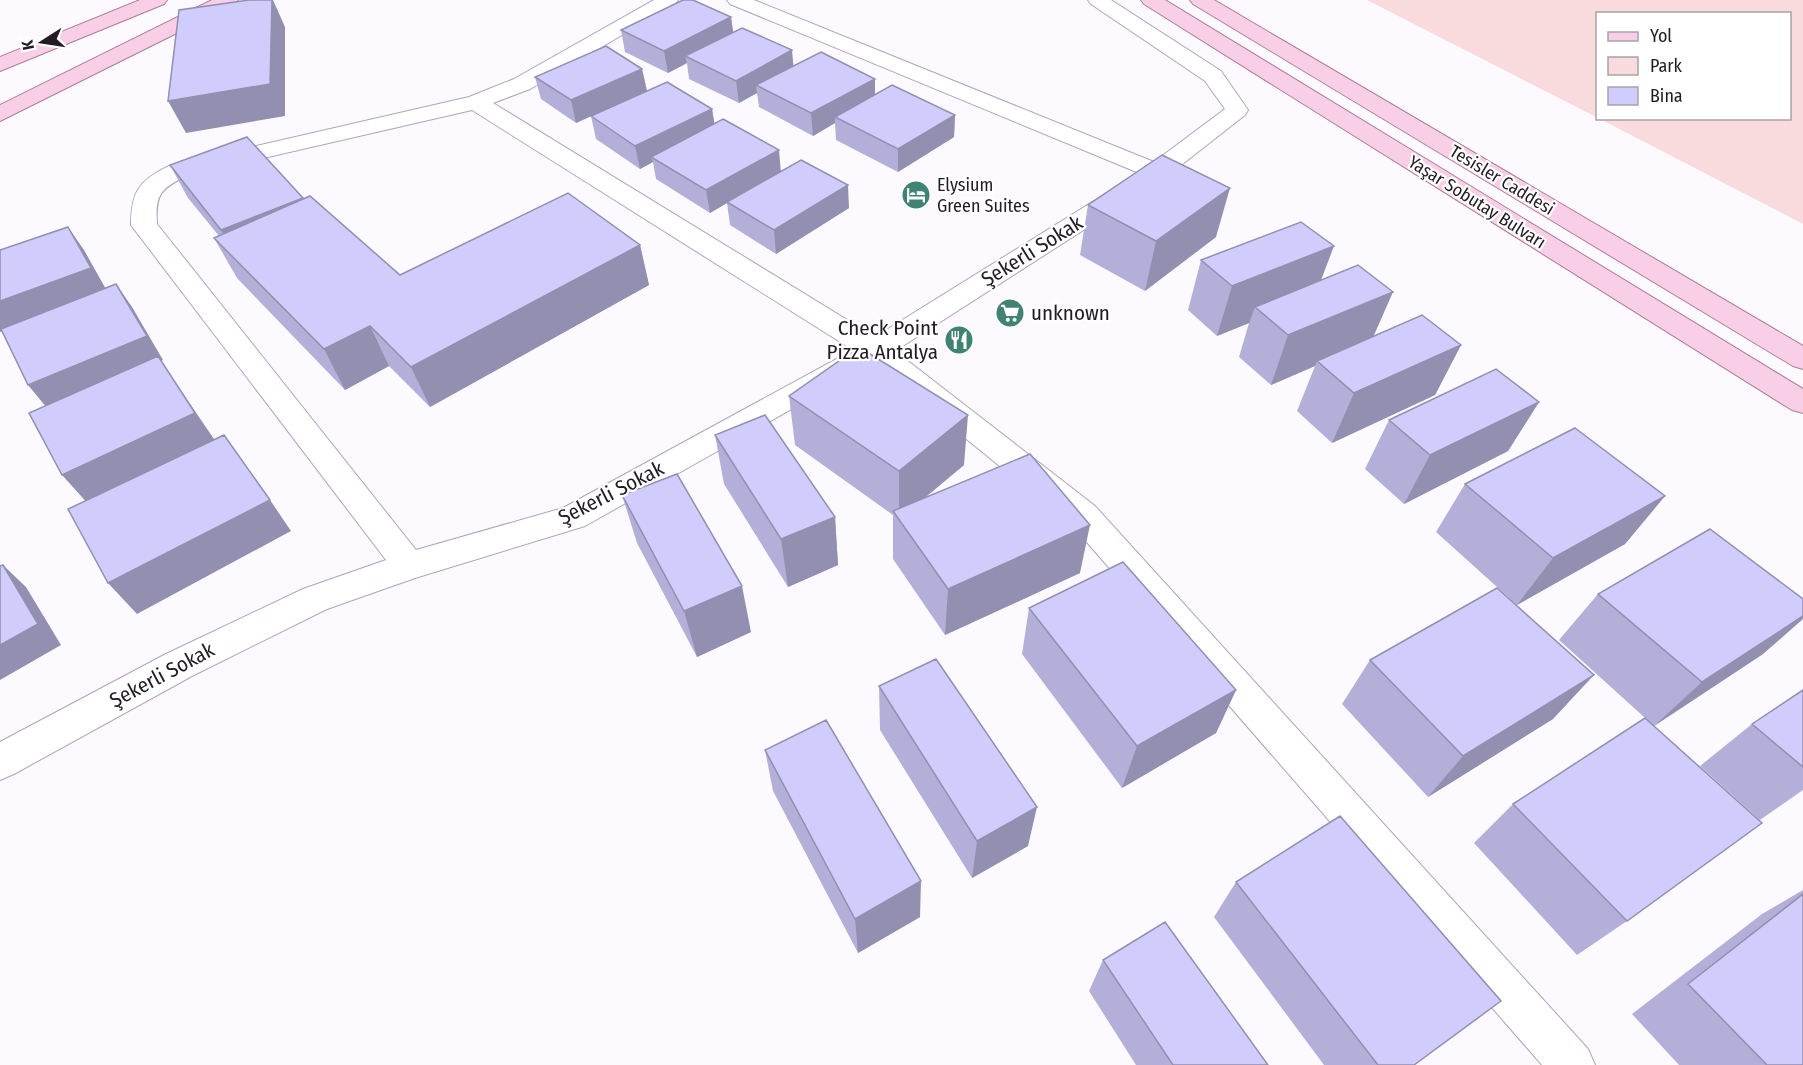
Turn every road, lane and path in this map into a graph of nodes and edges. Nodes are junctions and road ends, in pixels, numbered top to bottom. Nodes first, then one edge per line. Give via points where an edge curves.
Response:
1 (157, 0) edge
2 (228, 0) edge
3 (668, 0) edge
4 (737, 0) edge
5 (1098, 0) edge
6 (1151, 0) edge
7 (1200, 0) edge
8 (0, 65) edge
9 (476, 102) junction
10 (0, 114) edge
11 (1157, 172) junction
12 (875, 350) junction
13 (1803, 359) edge
14 (1803, 403) edge
15 (409, 567) junction
16 (0, 762) edge
17 (1572, 1065) edge

1 - 8 main road
2 - 10 main road
3 - 9 street via 522,84
4 - 11 street
5 - 11 street, Şekerli Sokak via 1213,76 1237,110
6 - 14 main road, Yaşar Sobutay Bulvarı
7 - 13 main road, Tesisler Caddesi
9 - 12 street
9 - 15 street via 178,171 157,181 143,202 144,225
11 - 12 street, Şekerli Sokak
12 - 15 street, Şekerli Sokak via 573,517
12 - 17 street via 1083,515
15 - 16 street, Şekerli Sokak via 315,599 179,664

